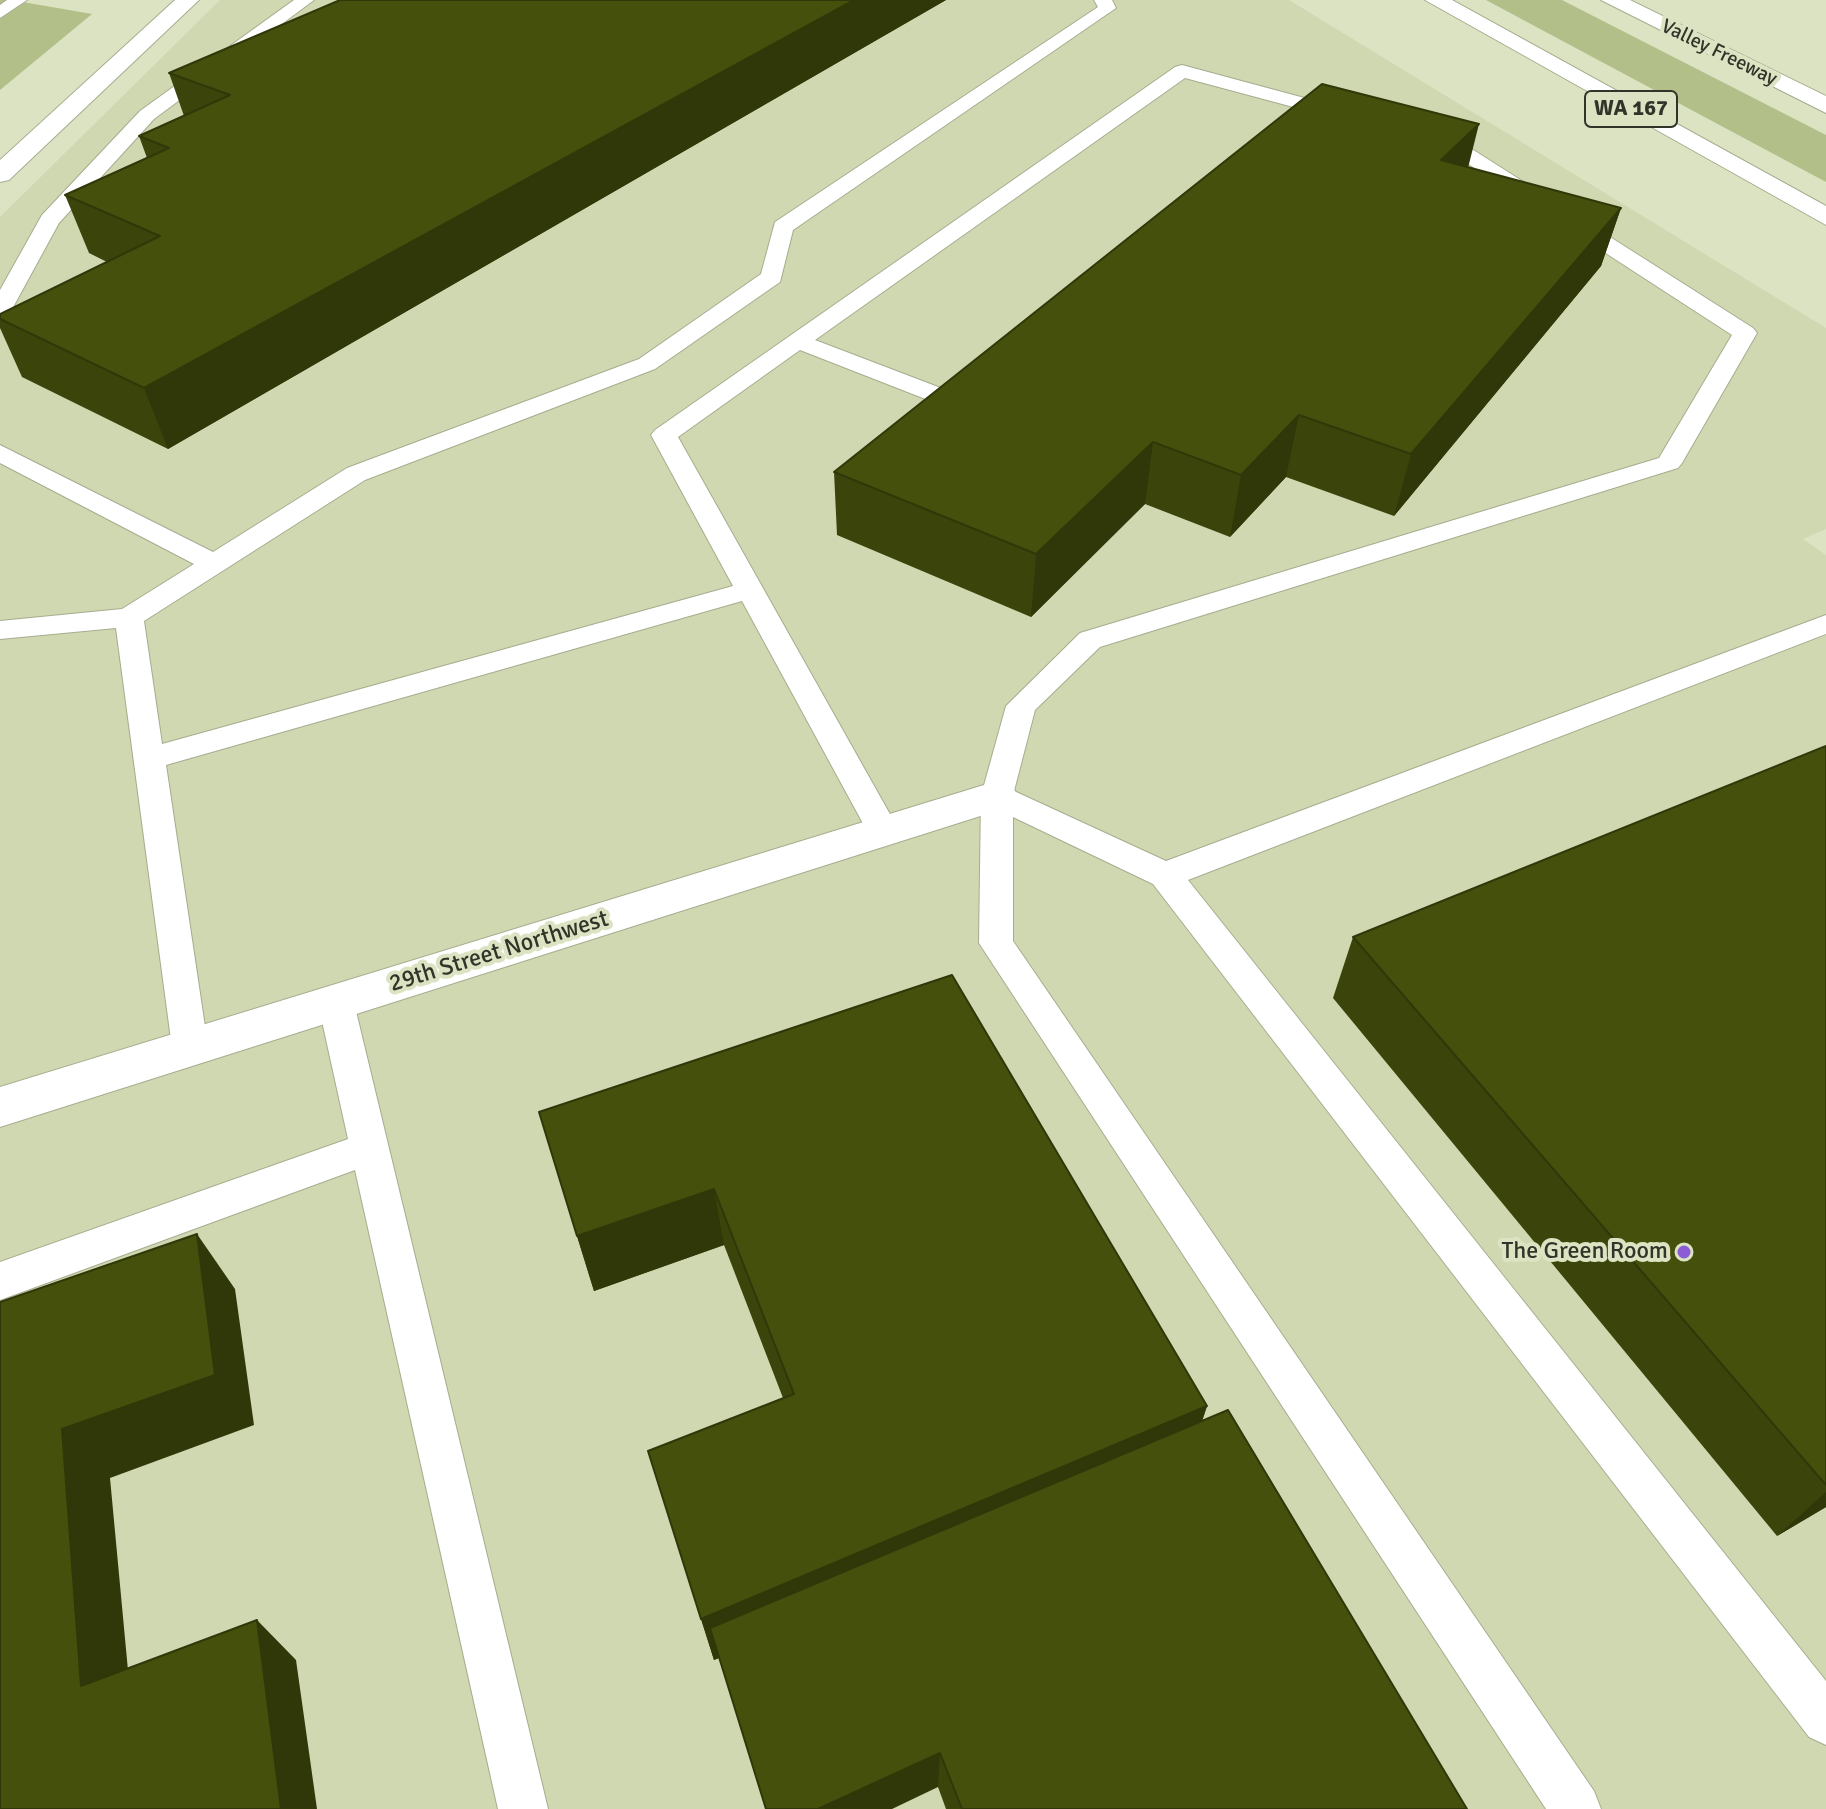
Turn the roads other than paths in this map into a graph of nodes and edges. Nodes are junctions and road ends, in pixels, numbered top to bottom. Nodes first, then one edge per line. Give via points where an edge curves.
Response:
1 (18, 0) edge
2 (188, 0) edge
3 (305, 0) edge
4 (1103, 0) edge
5 (1436, 0) edge
6 (1612, 0) edge
7 (0, 13) edge
8 (1826, 106) edge
9 (1373, 122) edge
10 (1402, 129) edge
11 (0, 174) edge
12 (1826, 217) edge
13 (0, 311) edge
14 (797, 341) junction
15 (937, 395) edge
16 (0, 453) edge
17 (215, 564) junction
18 (750, 590) junction
19 (129, 618) junction
20 (1826, 624) edge
21 (0, 630) edge
22 (149, 759) junction
23 (997, 796) junction
24 (884, 832) junction
25 (1165, 875) junction
26 (336, 1003) junction
27 (190, 1047) junction
28 (0, 1107) edge
29 (369, 1148) junction
30 (0, 1281) edge
31 (1826, 1720) edge
32 (523, 1809) edge
33 (1576, 1809) edge

1 - 7 lane
2 - 11 main road
3 - 13 lane via 147,115 50,220
4 - 17 lane via 1107,8 783,227 772,277 647,364 356,474
5 - 12 main road, WA 167
6 - 8 main road, Valley Freeway
9 - 14 lane via 1182,71
10 - 23 lane via 1446,141 1745,333 1669,463 1090,640 1021,706
14 - 15 lane
14 - 18 lane via 664,435
16 - 17 lane
17 - 19 lane
18 - 22 lane
18 - 24 lane
19 - 21 lane
19 - 22 lane
20 - 25 lane
22 - 27 lane
23 - 24 main road, 29th Street Northwest
23 - 25 lane
23 - 33 lane via 996,943
24 - 26 main road, 29th Street Northwest
25 - 31 lane
26 - 27 main road, 29th Street Northwest
26 - 29 lane
27 - 28 main road, 29th Street Northwest
29 - 30 lane
29 - 32 lane

